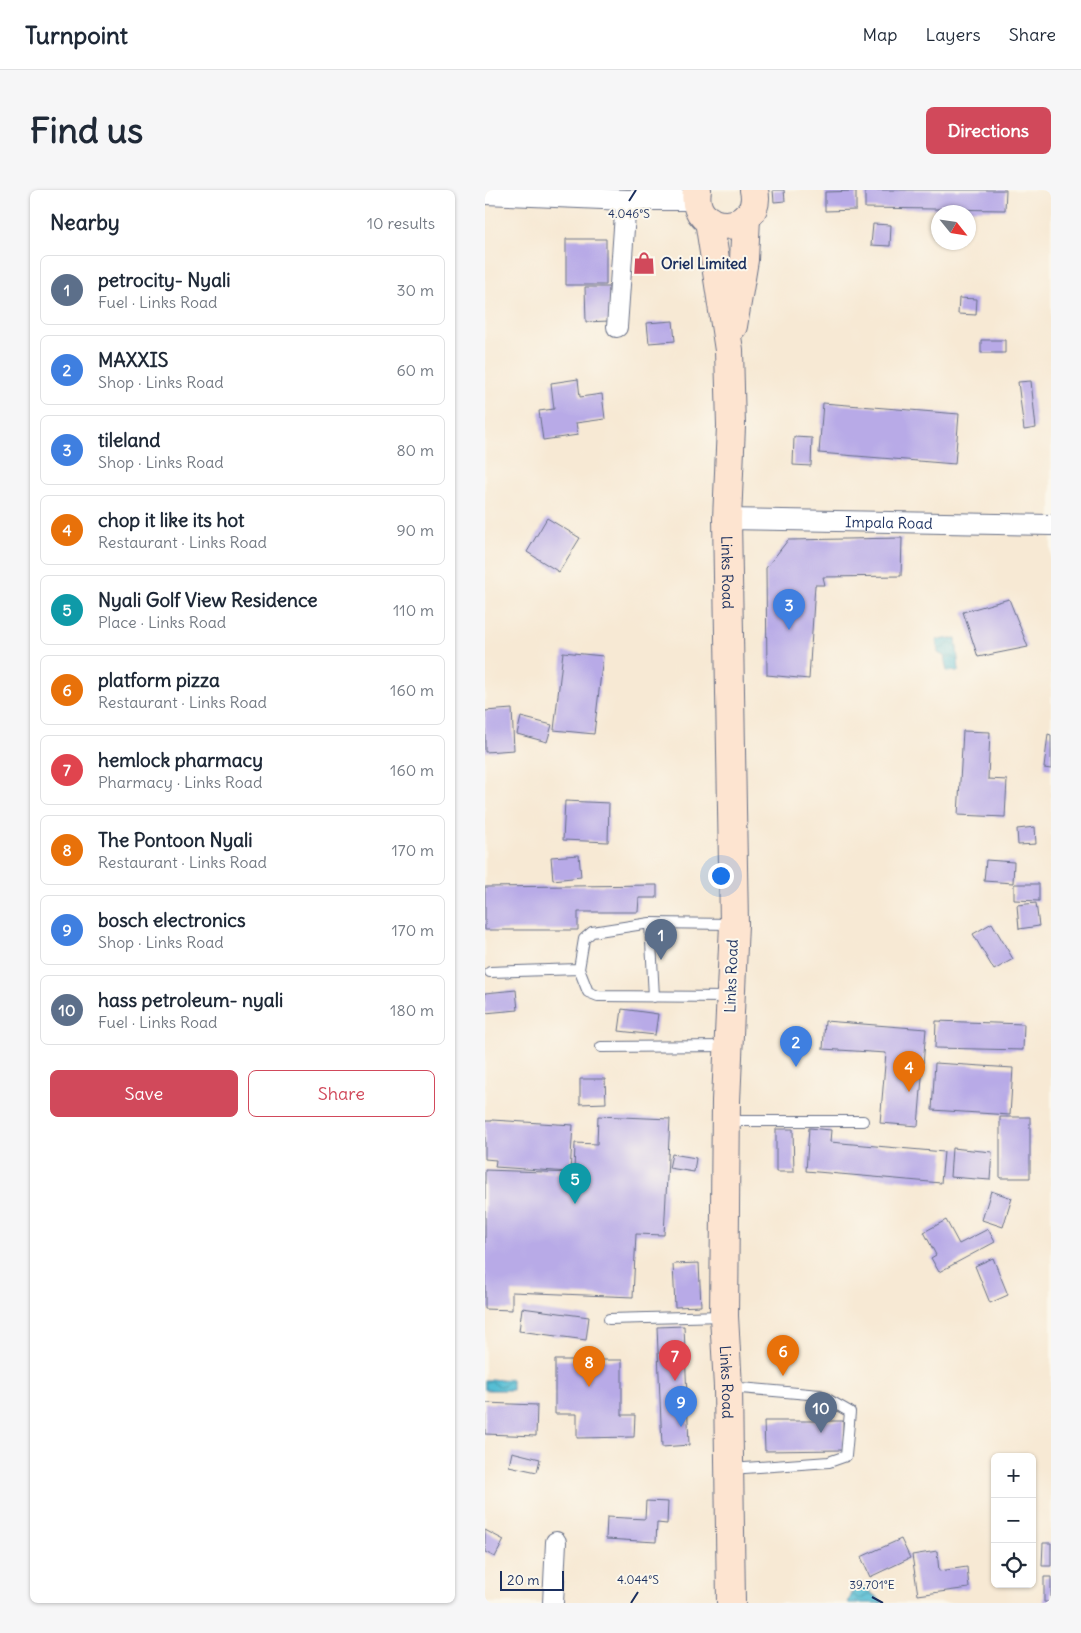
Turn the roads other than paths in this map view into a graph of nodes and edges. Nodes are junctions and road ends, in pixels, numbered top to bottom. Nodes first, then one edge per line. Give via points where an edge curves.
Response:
1 (754, 190) edge
2 (485, 194) edge
3 (626, 200) junction
4 (701, 204) edge
5 (747, 217) junction
6 (617, 327) dead end
7 (729, 350) junction
8 (727, 519) junction
9 (1051, 525) edge
10 (650, 924) junction
11 (734, 924) junction
12 (579, 969) junction
13 (490, 972) dead end
14 (730, 997) junction
15 (654, 998) junction
16 (729, 1046) junction
17 (601, 1047) dead end
18 (727, 1121) junction
19 (863, 1121) dead end
20 (724, 1316) junction
21 (609, 1319) dead end
22 (728, 1387) junction
23 (729, 1470) junction
24 (556, 1542) dead end
25 (553, 1603) edge
26 (731, 1603) edge

1 - 5 main road via 755,203
2 - 3 street
3 - 4 street
3 - 6 street
4 - 5 main road via 718,225 728,226
4 - 7 main road
5 - 7 main road via 744,260
7 - 8 main road, Links Road via 731,426
8 - 9 street, Impala Road
8 - 11 main road, Links Road
10 - 11 lane
10 - 12 lane via 592,932 584,939
10 - 15 lane
11 - 14 main road, Links Road
12 - 13 lane
12 - 15 lane via 588,992 598,996
14 - 15 lane
14 - 16 main road, Links Road
16 - 17 lane
16 - 18 main road, Links Road
18 - 19 lane
18 - 20 main road, Links Road
20 - 21 lane
20 - 22 main road, Links Road
22 - 23 main road, Links Road
22 - 23 lane via 819,1395 850,1412 846,1456 829,1462
23 - 26 main road, Links Road
24 - 25 street

